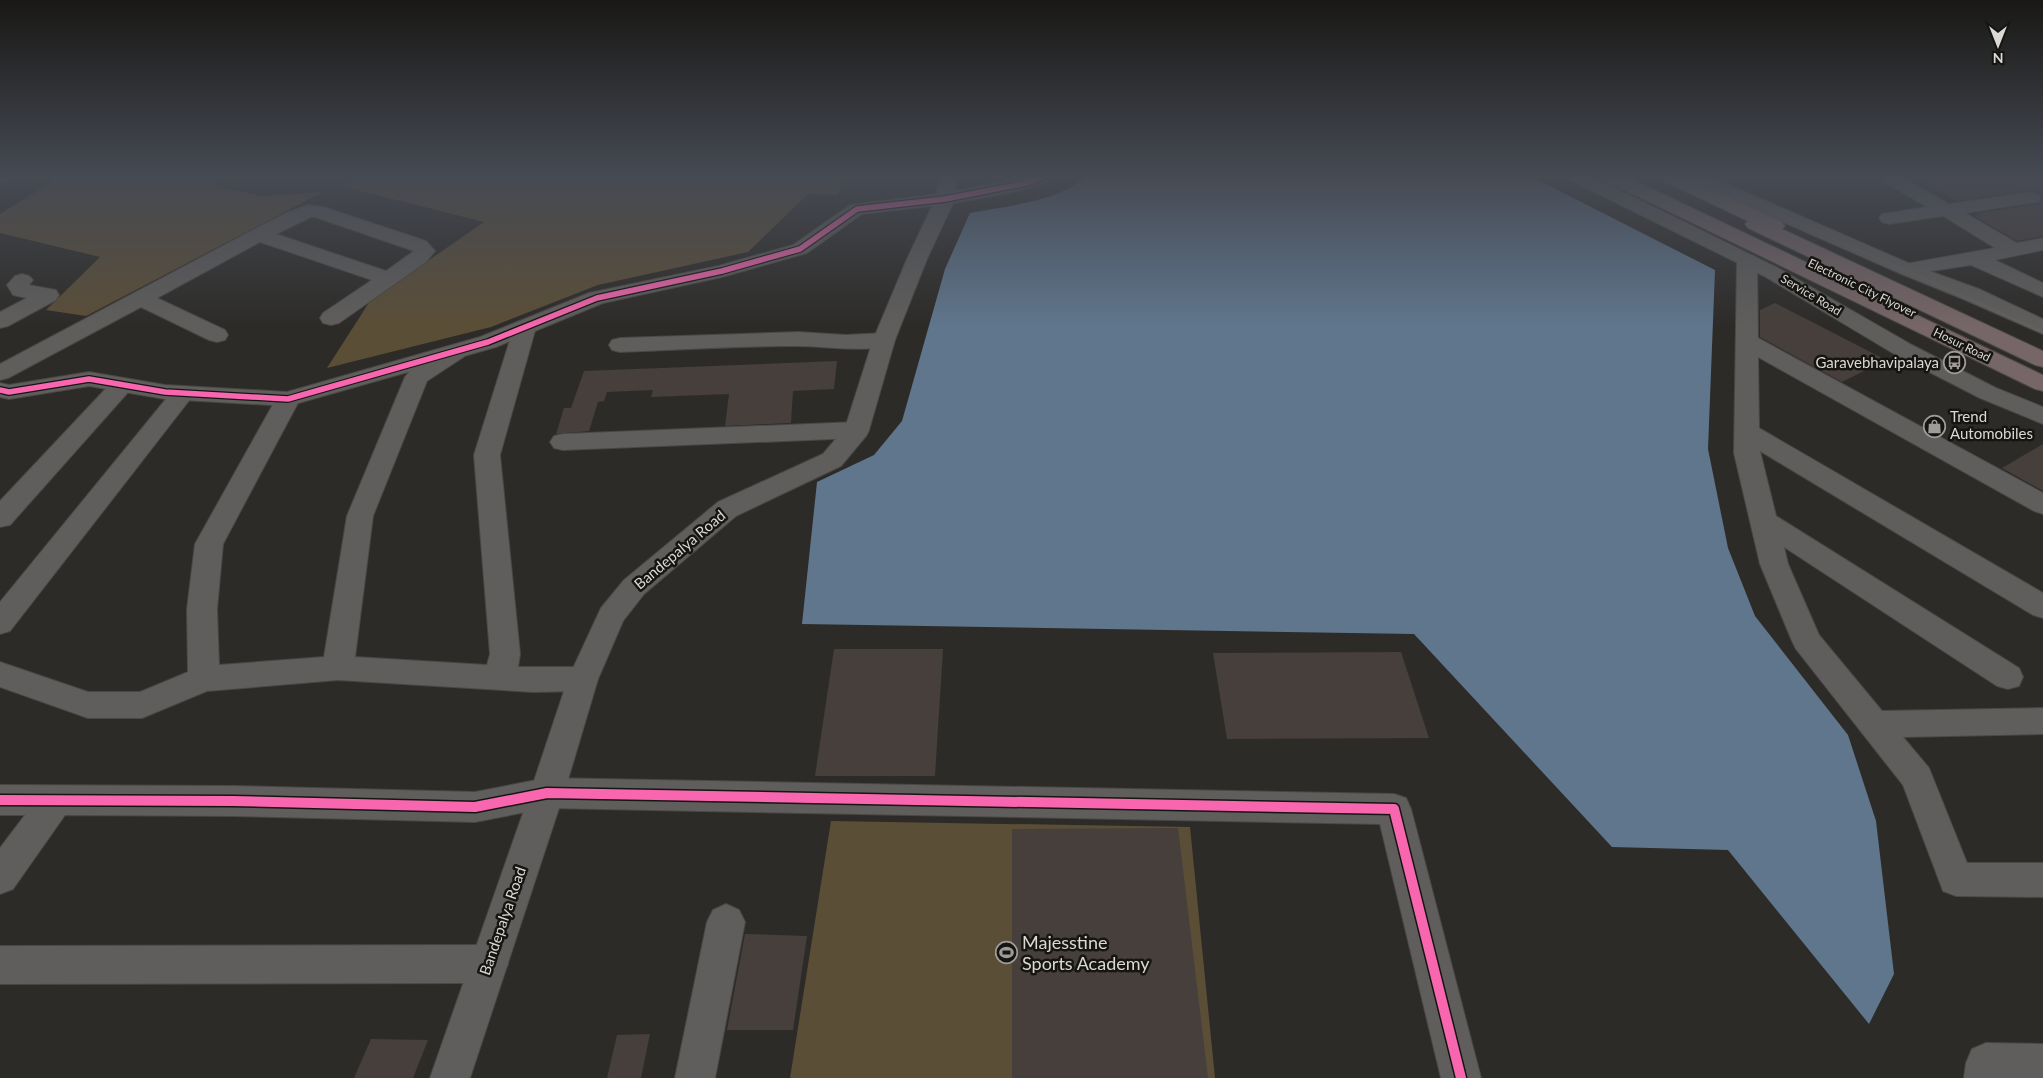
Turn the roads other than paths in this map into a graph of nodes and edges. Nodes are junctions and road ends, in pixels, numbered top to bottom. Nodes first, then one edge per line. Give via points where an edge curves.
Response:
1 (275, 226) edge
2 (362, 226) edge
3 (832, 226) edge
4 (931, 226) edge
5 (1679, 226) edge
6 (1715, 226) edge
7 (1732, 226) edge
8 (1759, 226) edge
9 (1776, 226) edge
10 (1809, 226) edge
11 (1973, 226) edge
12 (258, 235) junction
13 (2043, 244) edge
14 (2014, 250) junction
15 (1974, 258) junction
16 (1747, 260) junction
17 (1906, 269) junction
18 (389, 279) junction
19 (22, 280) dead end
20 (2043, 291) edge
21 (140, 298) junction
22 (332, 318) dead end
23 (0, 321) edge
24 (525, 327) junction
25 (2043, 327) edge
26 (216, 335) dead end
27 (884, 340) junction
28 (1747, 341) junction
29 (620, 345) dead end
30 (456, 351) junction
31 (2043, 351) edge
32 (2043, 360) edge
33 (2043, 375) edge
34 (2043, 384) edge
35 (122, 385) junction
36 (2, 388) edge
37 (183, 393) junction
38 (288, 399) junction
39 (2043, 416) edge
40 (858, 430) junction
41 (1747, 432) junction
42 (563, 442) dead end
43 (2043, 505) edge
44 (0, 518) edge
45 (1763, 521) junction
46 (2043, 607) edge
47 (0, 623) edge
48 (338, 668) junction
49 (0, 674) edge
50 (500, 677) junction
51 (2008, 677) dead end
52 (204, 679) junction
53 (583, 679) junction
54 (2043, 721) edge
55 (1874, 724) junction
56 (547, 792) junction
57 (0, 800) edge
58 (56, 800) junction
59 (0, 878) edge
60 (2043, 880) edge
61 (726, 922) dead end
62 (489, 964) junction
63 (0, 965) edge
64 (2043, 1064) edge
65 (450, 1078) edge
66 (695, 1078) edge
67 (1460, 1078) edge
68 (1984, 1078) edge

1 - 12 street
2 - 18 street via 418,245 425,251
3 - 24 street via 800,249 722,271 597,298
4 - 27 street, Bandepalya Road
5 - 16 street, Service Road
6 - 34 highway, Hosur Road
7 - 33 highway, Electronic City Flyover
8 - 32 highway, Electronic City Flyover
9 - 31 highway, Hosur Road
10 - 17 street
11 - 14 street
12 - 18 street
12 - 21 street
13 - 14 street
14 - 15 street
15 - 17 street
15 - 20 street
16 - 28 street
16 - 39 street, Service Road via 1904,350 1988,393
17 - 25 street
18 - 22 street
19 - 23 street via 18,285 21,290 48,295
21 - 26 street
21 - 36 street
24 - 30 street
24 - 50 street via 487,455 505,654
27 - 29 street via 798,339
27 - 40 street, Bandepalya Road
28 - 41 street
28 - 43 street
30 - 38 street
30 - 48 street via 417,377 360,516
35 - 36 street via 89,379
35 - 37 street
35 - 44 street
37 - 38 street
37 - 47 street
38 - 52 street via 209,544 202,609
40 - 42 street
40 - 53 street, Bandepalya Road via 832,460 727,509 634,587 611,616
41 - 45 street via 1747,453
41 - 46 street
45 - 51 street
45 - 55 street via 1774,564 1807,641
48 - 50 street
48 - 52 street
49 - 52 street via 88,705 142,705
50 - 53 street
53 - 56 street, Bandepalya Road
54 - 55 street
55 - 60 street via 1917,778 1956,879
56 - 58 street via 475,807
56 - 62 street, Bandepalya Road
56 - 67 street via 1394,809
57 - 58 street
58 - 59 street
61 - 66 street
62 - 63 street
62 - 65 street, Bandepalya Road
64 - 68 street via 1986,1063

